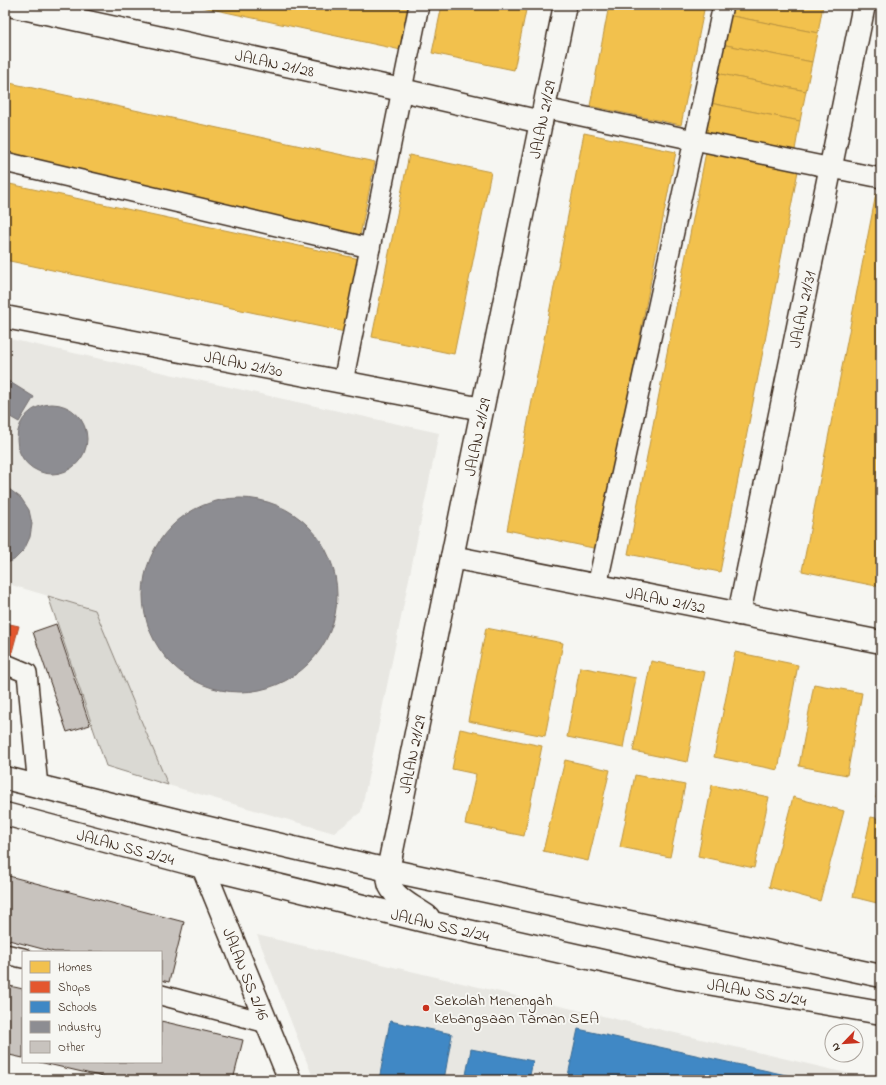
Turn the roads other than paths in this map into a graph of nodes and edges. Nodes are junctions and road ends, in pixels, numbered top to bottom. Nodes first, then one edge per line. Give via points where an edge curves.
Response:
1 (9, 5) edge
2 (419, 5) edge
3 (565, 5) edge
4 (723, 5) edge
5 (864, 5) edge
6 (402, 90) junction
7 (542, 115) junction
8 (694, 140) junction
9 (5, 162) edge
10 (831, 167) junction
11 (881, 178) edge
12 (370, 248) junction
13 (5, 317) edge
14 (343, 382) junction
15 (482, 409) junction
16 (452, 557) junction
17 (597, 586) junction
18 (739, 614) junction
19 (881, 642) edge
20 (8, 665) dead end
21 (5, 778) edge
22 (38, 787) junction
23 (5, 814) edge
24 (203, 867) junction
25 (388, 870) junction
26 (441, 925) junction
27 (5, 954) edge
28 (22, 958) edge
29 (881, 976) edge
30 (162, 995) edge
31 (881, 1013) edge
32 (267, 1023) junction
33 (290, 1080) edge

1 - 6 street, JALAN 21/28
2 - 6 lane
3 - 7 street, JALAN 21/29
4 - 8 lane
5 - 10 street, JALAN 21/31
6 - 7 street, JALAN 21/28
6 - 12 lane
7 - 8 lane
7 - 15 street, JALAN 21/29
8 - 10 lane
8 - 17 lane
9 - 12 lane
10 - 11 lane
10 - 18 street, JALAN 21/31
12 - 14 lane
13 - 14 street, JALAN 21/30
14 - 15 street, JALAN 21/30
15 - 16 street, JALAN 21/29
16 - 17 street, JALAN 21/32
16 - 25 street, JALAN 21/29
17 - 18 street, JALAN 21/32
18 - 19 street, JALAN 21/32
20 - 22 lane via 27,673
21 - 22 street
22 - 25 street
23 - 24 street, JALAN SS 2/24
24 - 26 street, JALAN SS 2/24
24 - 32 street, JALAN SS 2/16
25 - 26 street via 389,885 396,893
25 - 29 street
26 - 31 street, JALAN SS 2/24 via 678,978
27 - 28 lane
30 - 32 lane
32 - 33 street, JALAN SS 2/16

